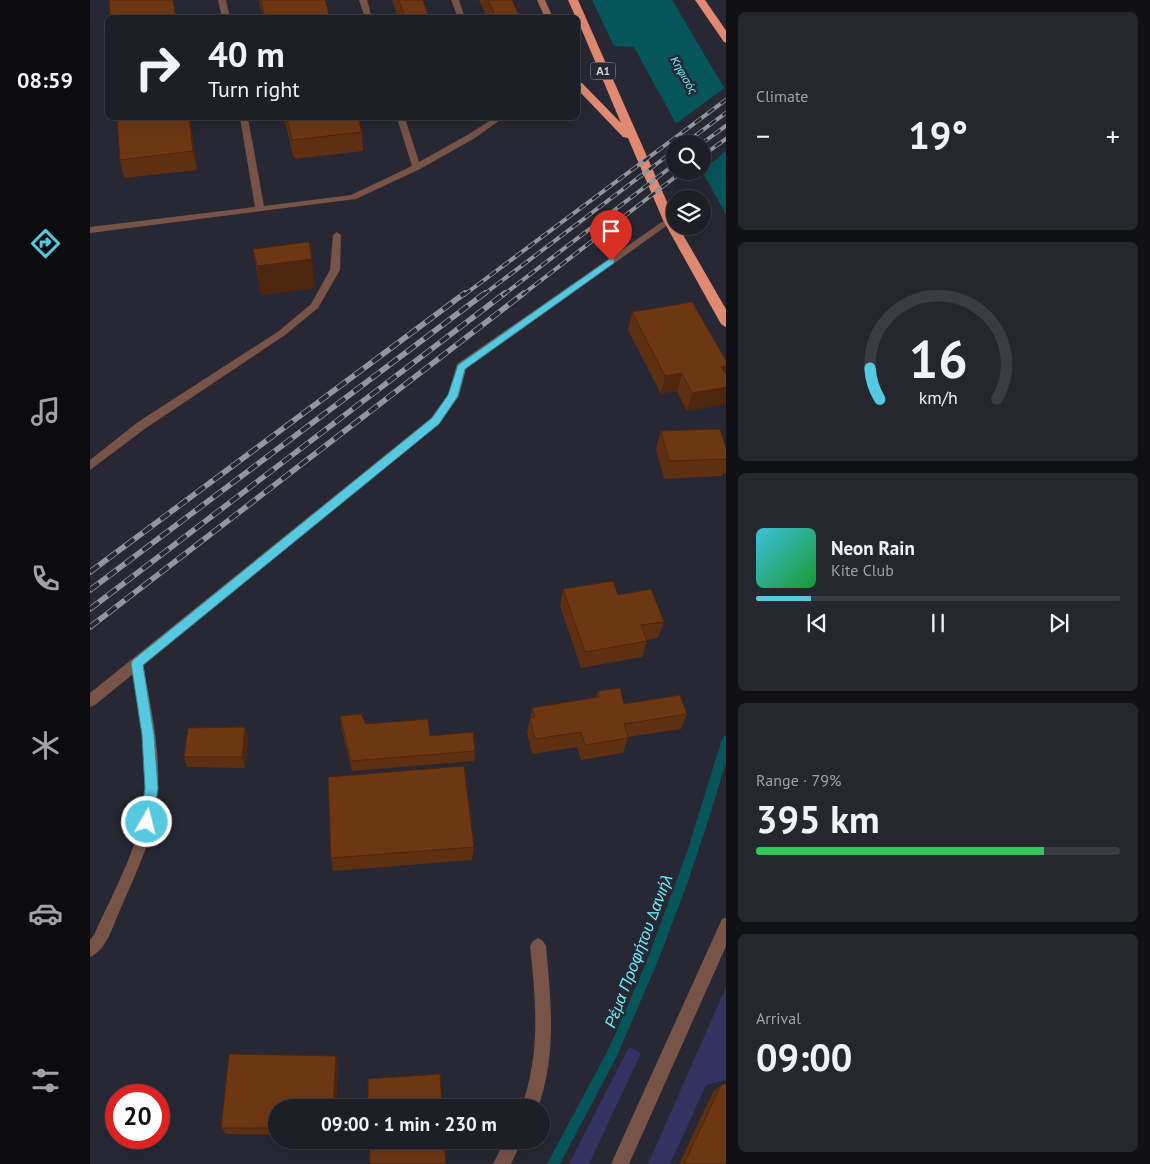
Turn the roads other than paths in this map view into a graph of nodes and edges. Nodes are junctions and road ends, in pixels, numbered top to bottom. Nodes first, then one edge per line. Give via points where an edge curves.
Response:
1 (222, 0) edge
2 (363, 0) edge
3 (455, 0) edge
4 (541, 0) edge
5 (573, 0) edge
6 (700, 0) edge
7 (225, 15) edge
8 (368, 15) edge
9 (461, 15) edge
10 (548, 15) edge
11 (579, 15) edge
12 (580, 16) edge
13 (726, 40) edge
14 (580, 87) edge
15 (244, 120) edge
16 (402, 120) edge
17 (496, 120) edge
18 (634, 141) junction
19 (417, 167) junction
20 (260, 209) junction
21 (666, 213) edge
22 (666, 222) edge
23 (90, 230) edge
24 (336, 235) dead end
25 (677, 235) edge
26 (726, 324) edge
27 (90, 466) edge
28 (137, 663) junction
29 (90, 701) edge
30 (726, 924) edge
31 (538, 946) dead end
32 (90, 950) edge
33 (531, 1099) edge
34 (510, 1149) edge
35 (502, 1164) edge
36 (620, 1164) edge

1 - 7 lane
2 - 8 lane
3 - 9 lane
4 - 10 main road
5 - 11 highway, Α1
6 - 13 highway
12 - 18 highway, Α1
14 - 18 highway
15 - 20 lane
16 - 19 lane
17 - 19 lane
18 - 21 highway, Α1
19 - 20 lane via 353,197
20 - 23 lane
22 - 28 street via 461,368 453,396 435,421
24 - 27 lane via 335,270 315,306 282,332 142,425
25 - 26 highway, Α1
28 - 29 street
28 - 32 lane via 151,780 147,822 136,857 99,940
30 - 36 street
31 - 33 street via 544,1027 540,1068
34 - 35 street

